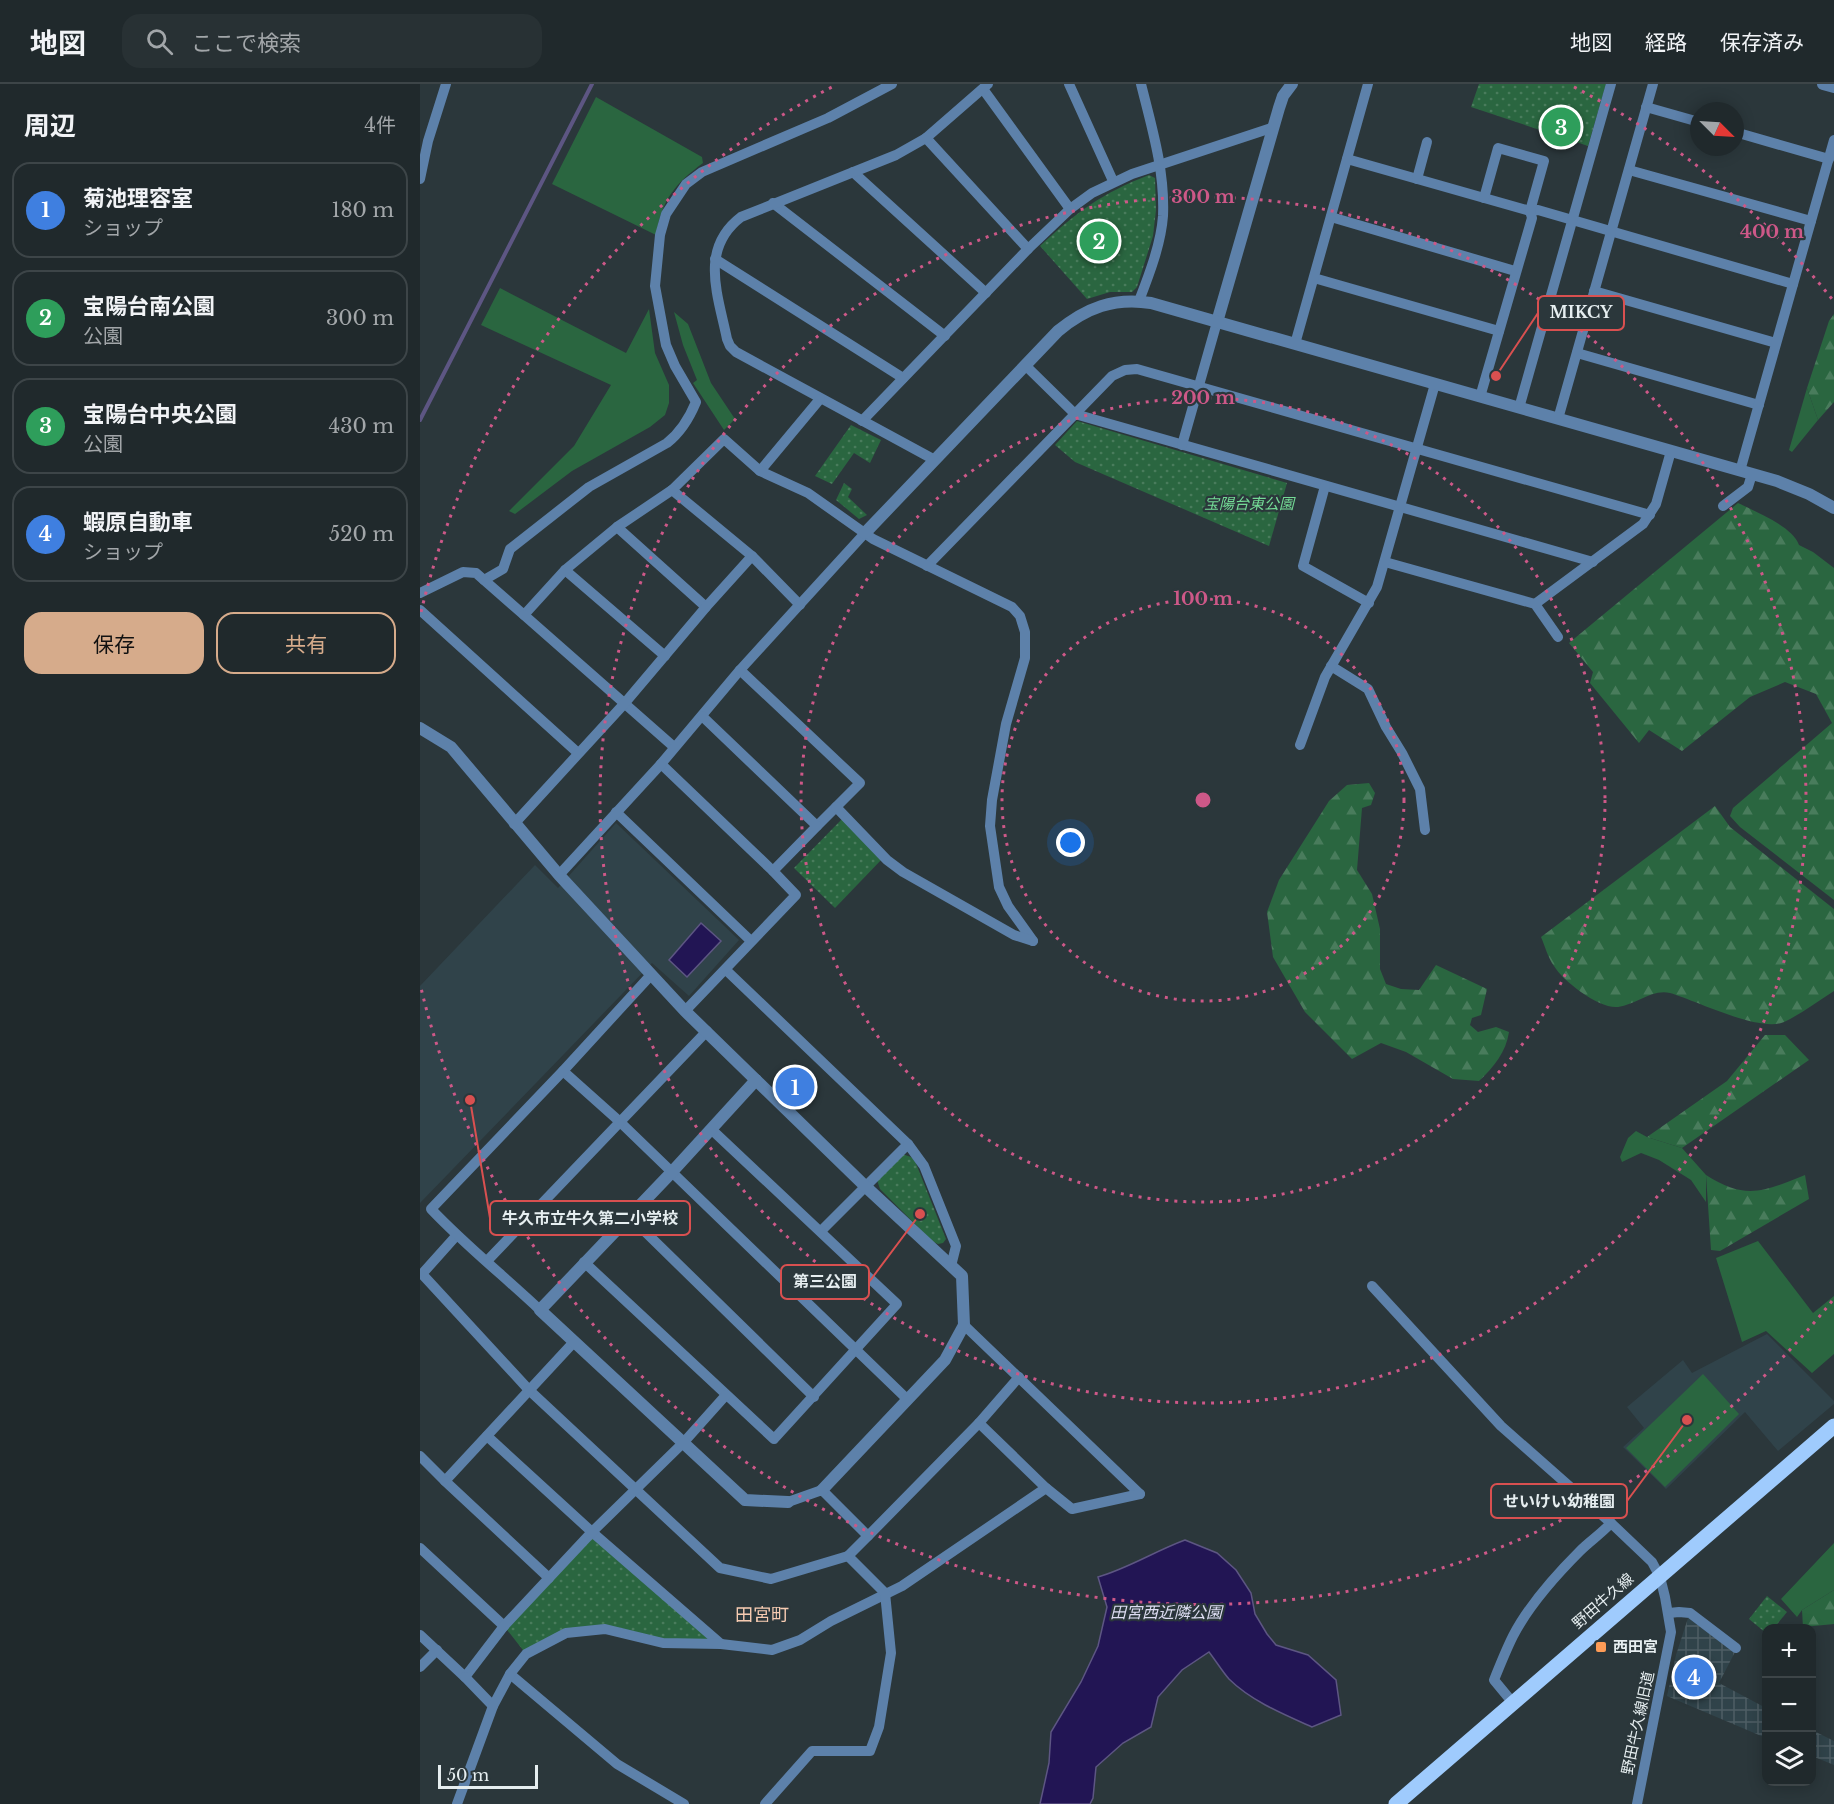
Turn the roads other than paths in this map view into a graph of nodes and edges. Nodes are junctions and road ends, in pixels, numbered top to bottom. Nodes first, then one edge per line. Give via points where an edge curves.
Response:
1 (446, 84) edge
2 (892, 84) edge
3 (1069, 84) edge
4 (1141, 84) edge
5 (1292, 84) edge
6 (1368, 84) edge
7 (1611, 84) edge
8 (1653, 84) edge
9 (1823, 84) edge
10 (986, 86) edge
11 (1834, 87) edge
12 (1646, 107) junction
13 (1690, 119) edge
14 (1274, 127) junction
15 (1744, 135) edge
16 (926, 138) junction
17 (1834, 140) edge
18 (1427, 142) dead end
19 (1347, 159) junction
20 (1829, 159) junction
21 (1161, 165) junction
22 (1629, 170) junction
23 (853, 172) junction
24 (1417, 178) junction
25 (420, 179) edge
26 (1113, 181) junction
27 (1484, 198) junction
28 (773, 203) junction
29 (1070, 209) junction
30 (1530, 211) junction
31 (1331, 217) junction
32 (1572, 220) junction
33 (1811, 221) junction
34 (1611, 232) junction
35 (1028, 249) junction
36 (715, 260) junction
37 (1515, 271) junction
38 (1314, 278) junction
39 (1793, 284) junction
40 (1594, 291) junction
41 (986, 293) junction
42 (1139, 301) junction
43 (1217, 322) junction
44 (1499, 331) junction
45 (945, 336) junction
46 (1776, 343) junction
47 (1296, 344) junction
48 (1577, 353) junction
49 (1025, 365) junction
50 (903, 378) junction
51 (1435, 384) junction
52 (1199, 386) junction
53 (1480, 397) junction
54 (820, 399) junction
55 (1759, 405) junction
56 (1519, 408) junction
57 (1075, 414) junction
58 (1558, 419) junction
59 (862, 421) junction
60 (1182, 445) junction
61 (1416, 449) junction
62 (1671, 451) junction
63 (933, 459) junction
64 (760, 471) junction
65 (1746, 473) junction
66 (1325, 486) junction
67 (672, 490) junction
68 (1723, 506) dead end
69 (1400, 507) junction
70 (1834, 508) edge
71 (1650, 515) junction
72 (617, 527) junction
73 (865, 533) junction
74 (752, 556) junction
75 (1593, 561) junction
76 (1384, 562) junction
77 (927, 566) junction
78 (565, 570) junction
79 (484, 580) junction
80 (420, 593) edge
81 (1369, 603) junction
82 (1535, 604) junction
83 (800, 605) junction
84 (706, 607) junction
85 (420, 610) edge
86 (524, 615) junction
87 (1558, 637) dead end
88 (665, 656) junction
89 (1331, 666) junction
90 (740, 670) junction
91 (624, 704) junction
92 (702, 716) junction
93 (420, 728) edge
94 (1300, 745) dead end
95 (674, 747) junction
96 (578, 753) junction
97 (661, 764) junction
98 (836, 807) junction
99 (616, 812) junction
100 (514, 824) junction
101 (817, 826) junction
102 (1425, 830) dead end
103 (773, 871) junction
104 (559, 875) junction
105 (751, 941) junction
106 (726, 970) junction
107 (650, 976) junction
108 (685, 1011) junction
109 (707, 1031) junction
110 (563, 1071) junction
111 (756, 1080) junction
112 (619, 1121) junction
113 (711, 1129) junction
114 (908, 1144) junction
115 (672, 1173) junction
116 (866, 1187) junction
117 (629, 1216) junction
118 (821, 1231) junction
119 (456, 1236) junction
120 (487, 1261) junction
121 (585, 1262) junction
122 (951, 1266) junction
123 (1372, 1286) dead end
124 (540, 1310) junction
125 (964, 1324) junction
126 (573, 1343) junction
127 (857, 1350) junction
128 (1020, 1377) junction
129 (529, 1390) junction
130 (726, 1395) junction
131 (814, 1397) junction
132 (907, 1399) junction
133 (979, 1423) junction
134 (1834, 1426) edge
135 (487, 1436) junction
136 (684, 1442) junction
137 (420, 1456) edge
138 (445, 1481) junction
139 (1046, 1488) junction
140 (822, 1490) junction
141 (636, 1491) junction
142 (789, 1502) joint
143 (1611, 1523) junction
144 (592, 1532) junction
145 (868, 1536) junction
146 (420, 1548) edge
147 (848, 1556) junction
148 (1660, 1577) junction
149 (549, 1578) junction
150 (885, 1593) junction
151 (1669, 1613) junction
152 (504, 1626) junction
153 (420, 1635) edge
154 (721, 1644) junction
155 (1736, 1648) dead end
156 (436, 1650) junction
157 (420, 1667) edge
158 (510, 1674) junction
159 (465, 1677) junction
160 (1513, 1703) junction
161 (493, 1706) junction
162 (457, 1804) edge
163 (684, 1804) edge
164 (765, 1804) edge
165 (1396, 1804) edge
166 (1637, 1804) edge

1 - 25 street
2 - 79 street via 836,115 702,172 686,184 666,214 655,286 666,345 696,402 688,421 667,443 589,487 521,540 510,549 503,569
3 - 26 street
4 - 21 street
5 - 14 street via 1283,96
6 - 19 street
7 - 32 street
8 - 12 street
9 - 11 street
10 - 16 street
10 - 29 street
12 - 13 street
12 - 22 street
14 - 21 street
14 - 43 street
15 - 20 street
16 - 23 street
16 - 35 street
17 - 20 street
18 - 24 street
19 - 24 street
19 - 31 street
20 - 33 street
21 - 26 street
21 - 42 street via 1163,218
22 - 33 street
22 - 34 street
23 - 28 street
23 - 41 street
24 - 27 street
26 - 29 street
27 - 30 street
27 - 30 street via 1498,148 1544,161
28 - 36 street via 735,222 721,239
28 - 45 street
29 - 35 street
30 - 32 street
30 - 37 street via 1532,218
31 - 37 street
31 - 38 street
32 - 34 street
32 - 56 street
33 - 39 street
34 - 39 street
34 - 40 street
35 - 41 street
36 - 50 street
36 - 54 street via 729,346
37 - 44 street
38 - 44 street
38 - 47 street
39 - 46 street
40 - 46 street
40 - 48 street
41 - 45 street
42 - 43 street
42 - 49 street via 1104,304 1080,314
43 - 47 street
43 - 52 street
44 - 53 street
45 - 50 street
46 - 55 street
47 - 51 street
48 - 55 street
48 - 58 street
49 - 57 street
49 - 63 street
50 - 59 street
51 - 53 street
51 - 61 street
52 - 57 street via 1137,369 1125,370 1112,376
52 - 60 street
52 - 61 street
53 - 56 street
54 - 59 street
54 - 64 street
55 - 65 street
56 - 58 street
57 - 60 street
57 - 77 street
58 - 62 street
59 - 63 street
60 - 66 street
61 - 69 street
61 - 71 street
62 - 65 street
62 - 71 street
63 - 73 street
64 - 67 street via 724,439
64 - 73 street via 808,493
65 - 68 street via 1748,488
65 - 70 street via 1793,487
66 - 69 street
66 - 81 street via 1303,566
67 - 72 street
67 - 74 street
69 - 75 street
69 - 76 street
71 - 75 street via 1632,534
72 - 78 street
72 - 84 street
73 - 77 street
73 - 83 street
74 - 83 street
74 - 84 street
75 - 82 street
76 - 81 street
76 - 82 street
77 - 98 street via 1012,607 1025,632 1024,658 1006,724 990,826 999,887 1033,941 1014,935 903,872
78 - 86 street
78 - 88 street
79 - 80 street via 476,573 463,572
79 - 86 street
81 - 89 street
82 - 87 street
83 - 90 street
84 - 88 street
85 - 96 street
86 - 91 street
88 - 91 street
89 - 94 street
89 - 102 street via 1368,690 1376,703 1420,789
90 - 92 street
90 - 98 street via 860,783
91 - 95 street
91 - 96 street
92 - 95 street
92 - 101 street
93 - 100 street via 452,747
95 - 97 street
96 - 100 street
97 - 99 street
97 - 103 street
98 - 101 street
99 - 104 street
99 - 105 street
100 - 104 street
101 - 103 street
103 - 105 street via 796,895
104 - 107 street
105 - 106 street
106 - 108 street
106 - 114 street
107 - 108 street
107 - 110 street
108 - 109 street
109 - 111 street
109 - 112 street
110 - 112 street
110 - 119 street via 431,1209
111 - 113 street
111 - 116 street
112 - 115 street
112 - 120 street
113 - 115 street
113 - 118 street
114 - 116 street
114 - 122 street via 924,1166 956,1246
115 - 117 street
115 - 127 street
116 - 118 street
116 - 122 street
117 - 121 street
117 - 131 street
118 - 127 street via 897,1304
119 - 120 street
119 - 129 street via 422,1274
120 - 124 street
121 - 124 street
121 - 130 street
122 - 125 street via 962,1276
123 - 143 street via 1501,1426
124 - 126 street
125 - 128 street
125 - 132 street via 945,1360
126 - 129 street
126 - 136 street
127 - 131 street
127 - 132 street
128 - 133 street
128 - 139 street via 1140,1494 1072,1509
129 - 135 street
129 - 141 street
130 - 131 street via 774,1439
130 - 136 street
132 - 140 street
133 - 139 street
133 - 145 street
134 - 148 main road, 野田牛久線
135 - 138 street
135 - 144 street
136 - 141 street
136 - 142 street via 745,1500
137 - 138 street
138 - 149 street
139 - 150 street via 902,1586
140 - 142 street
140 - 145 street
141 - 144 street
141 - 147 street via 720,1568 771,1579
143 - 148 street via 1652,1562
143 - 160 street via 1557,1577 1513,1636 1494,1680
144 - 149 street
144 - 154 street
145 - 147 street
146 - 152 street
147 - 150 street
148 - 151 street, 野田牛久線旧道
148 - 160 main road, 野田牛久線
149 - 152 street
150 - 154 street via 801,1640 772,1650
150 - 164 street via 891,1653 879,1726 870,1751 812,1751
151 - 155 street via 1690,1613
151 - 166 street, 野田牛久線旧道 via 1668,1652
152 - 159 street
153 - 156 street
154 - 158 street via 663,1643 604,1629 566,1633 526,1654
156 - 157 street
156 - 159 street
158 - 161 street
158 - 163 street via 617,1764
159 - 161 street
160 - 165 main road, 野田牛久線 via 1439,1759
161 - 162 street

